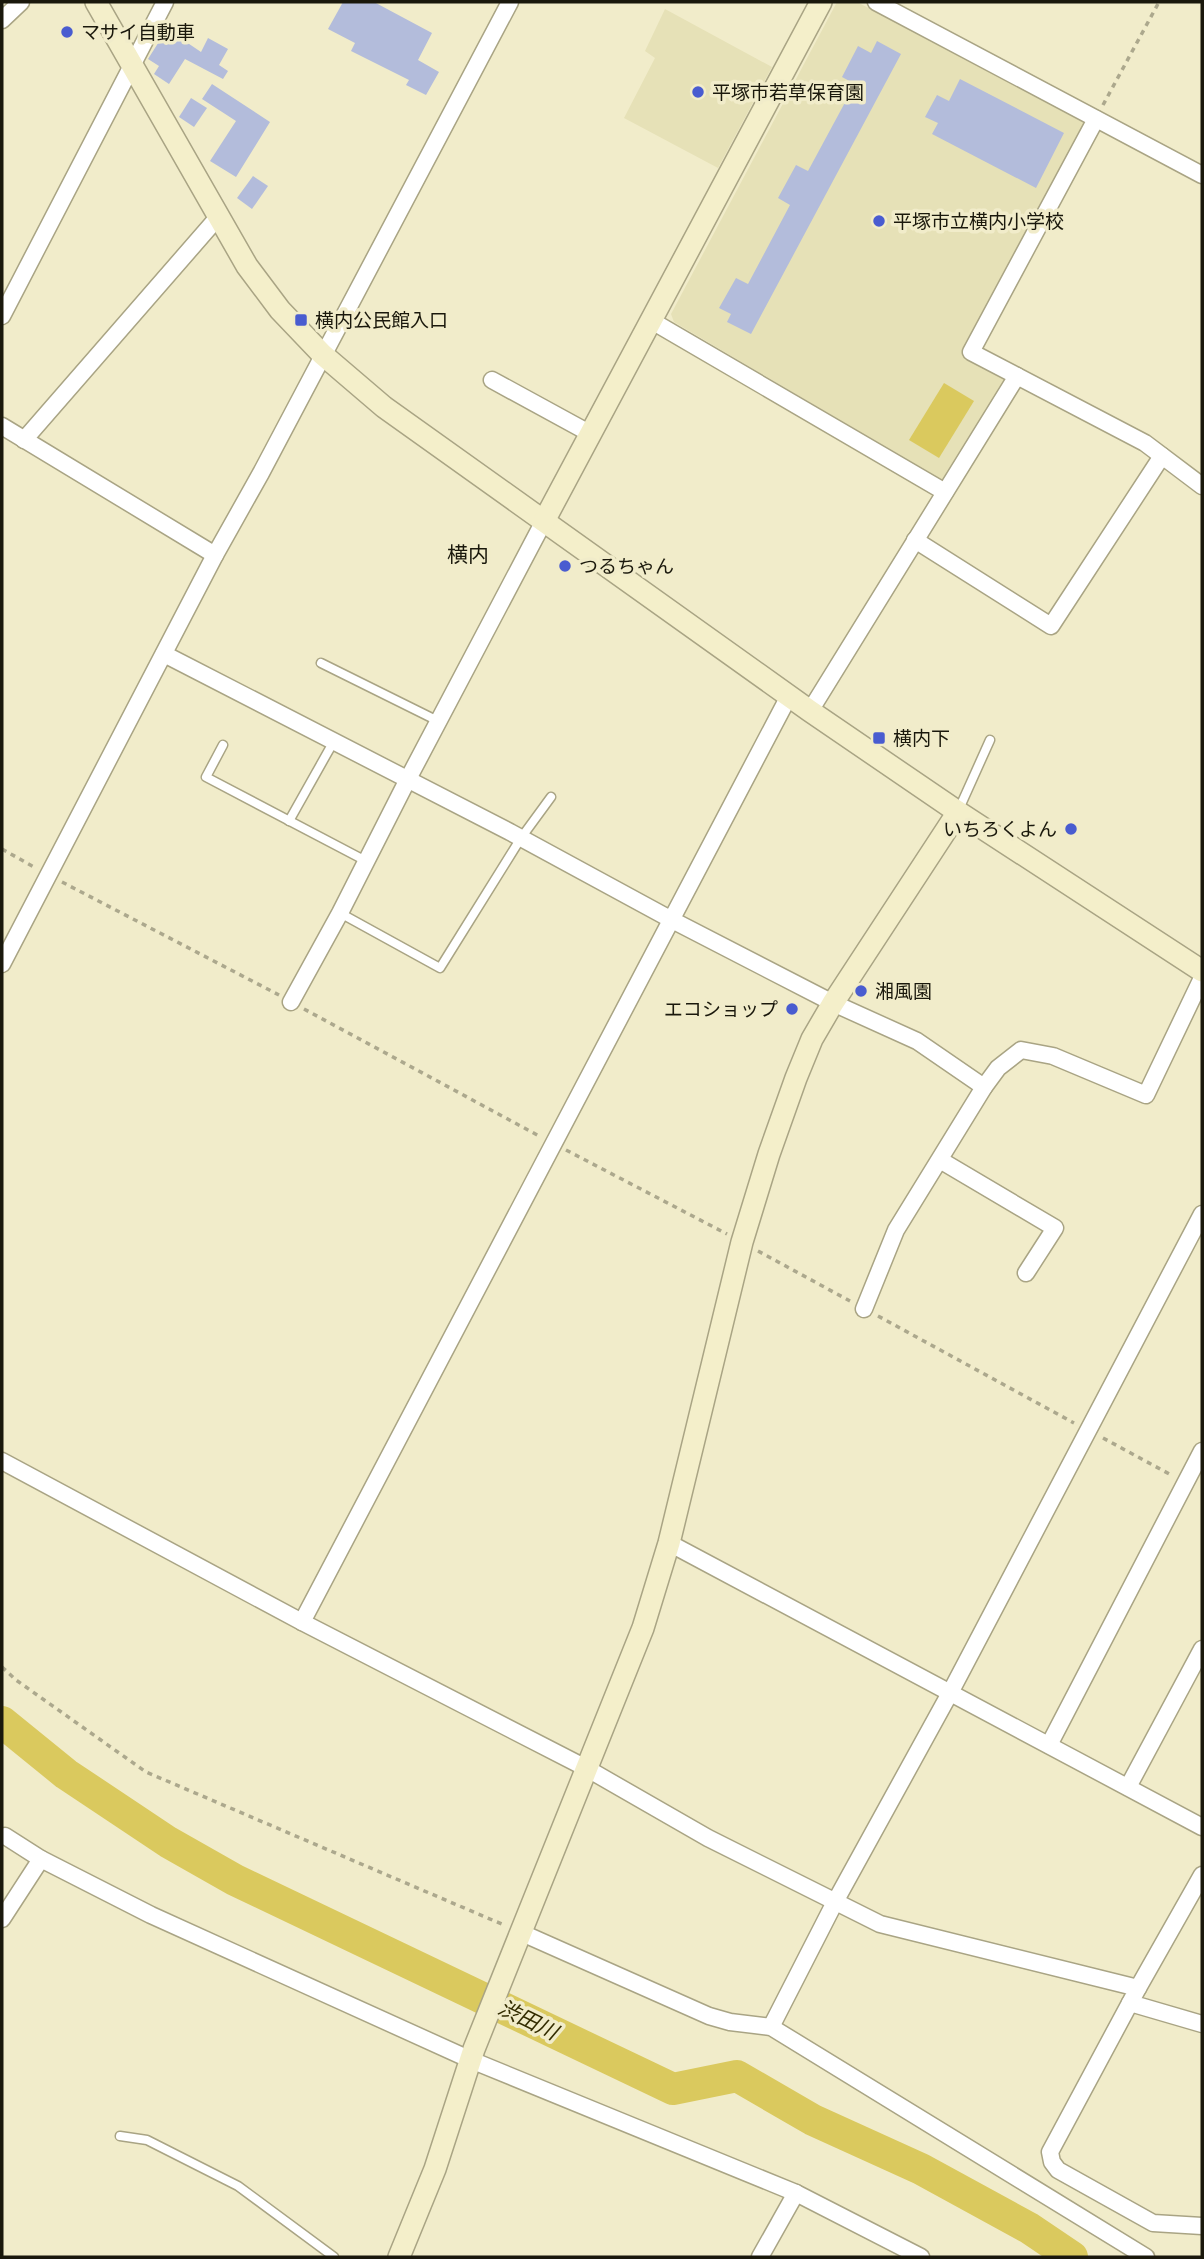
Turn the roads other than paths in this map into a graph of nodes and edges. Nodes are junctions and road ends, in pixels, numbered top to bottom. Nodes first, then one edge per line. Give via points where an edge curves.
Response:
1 (21, 2) edge
2 (96, 2) edge
3 (165, 2) edge
4 (510, 2) edge
5 (821, 2) edge
6 (876, 2) edge
7 (2, 20) edge
8 (133, 64) junction
9 (1096, 119) junction
10 (1202, 175) edge
11 (219, 216) junction
12 (2, 316) edge
13 (652, 321) junction
14 (322, 354) junction
15 (1017, 376) junction
16 (492, 380) dead end
17 (2, 426) edge
18 (591, 433) junction
19 (24, 440) junction
20 (1162, 456) junction
21 (1202, 486) edge
22 (945, 492) junction
23 (544, 520) junction
24 (915, 540) junction
25 (215, 555) junction
26 (164, 654) junction
27 (321, 663) dead end
28 (789, 696) junction
29 (810, 711) junction
30 (438, 721) junction
31 (990, 740) dead end
32 (334, 741) junction
33 (223, 745) dead end
34 (408, 779) junction
35 (551, 797) dead end
36 (958, 812) junction
37 (289, 821) junction
38 (521, 838) junction
39 (366, 861) junction
40 (340, 913) junction
41 (672, 920) junction
42 (2, 964) edge
43 (1202, 971) edge
44 (1202, 978) edge
45 (291, 1002) road end
46 (833, 1003) junction
47 (984, 1087) junction
48 (940, 1160) junction
49 (1202, 1214) edge
50 (1026, 1273) dead end
51 (864, 1309) road end
52 (1202, 1451) edge
53 (2, 1461) edge
54 (669, 1543) junction
55 (302, 1622) junction
56 (1202, 1649) edge
57 (950, 1693) junction
58 (1049, 1745) junction
59 (586, 1768) junction
60 (1128, 1787) junction
61 (1202, 1827) edge
62 (5, 1836) dead end
63 (41, 1859) junction
64 (1202, 1875) edge
65 (835, 1902) junction
66 (2, 1919) edge
67 (521, 1936) junction
68 (1134, 1995) junction
69 (1202, 2024) edge
70 (771, 2027) junction
71 (473, 2054) junction
72 (120, 2136) dead end
73 (796, 2193) junction
74 (1202, 2226) edge
75 (334, 2257) edge
76 (399, 2257) edge
77 (760, 2257) edge
78 (921, 2257) edge
79 (1146, 2257) edge

1 - 7 street
2 - 8 street
3 - 8 street
4 - 14 street
5 - 13 street
6 - 9 street
8 - 11 street
8 - 12 street
9 - 10 street
9 - 15 street via 971,352
11 - 14 street via 255,277
11 - 19 street
13 - 18 street
13 - 22 street
14 - 23 street via 384,407
14 - 25 street
15 - 20 street
15 - 22 street
16 - 18 street
17 - 19 street
18 - 23 street
19 - 25 street
20 - 21 street
20 - 24 street via 1051,625
22 - 24 street
23 - 28 street
23 - 30 street
24 - 29 street
25 - 26 street
26 - 32 street
26 - 42 street
27 - 30 lane
28 - 29 street
28 - 41 street
29 - 36 street
30 - 34 street
31 - 36 lane
32 - 34 street
32 - 37 lane
33 - 37 lane via 206,777
34 - 38 street
34 - 39 street
35 - 38 lane
36 - 43 street
36 - 46 street
37 - 39 lane
38 - 40 lane via 440,968
38 - 41 street
39 - 40 street
40 - 45 street
41 - 46 street
41 - 55 street
44 - 47 street via 1146,1095 1053,1056 1021,1050 998,1068
46 - 47 street via 917,1041
46 - 54 street via 812,1039 769,1154
47 - 48 street
48 - 50 street via 1055,1228
48 - 51 street via 896,1230
49 - 57 street
52 - 58 street
53 - 55 street
54 - 57 street
54 - 59 street via 643,1628
55 - 59 street
56 - 60 street
57 - 58 street
57 - 65 street
58 - 60 street
59 - 65 street via 708,1838
59 - 67 street
60 - 61 street
62 - 63 street
63 - 66 street
63 - 71 street via 151,1915
64 - 68 street
65 - 68 street via 880,1924
65 - 70 street
67 - 70 street via 709,2016
67 - 71 street
68 - 69 street
68 - 74 street via 1050,2152 1052,2162 1058,2170 1153,2223
70 - 79 street
71 - 73 street
71 - 76 street via 435,2169
72 - 75 lane via 147,2140 238,2186
73 - 77 street
73 - 78 street

